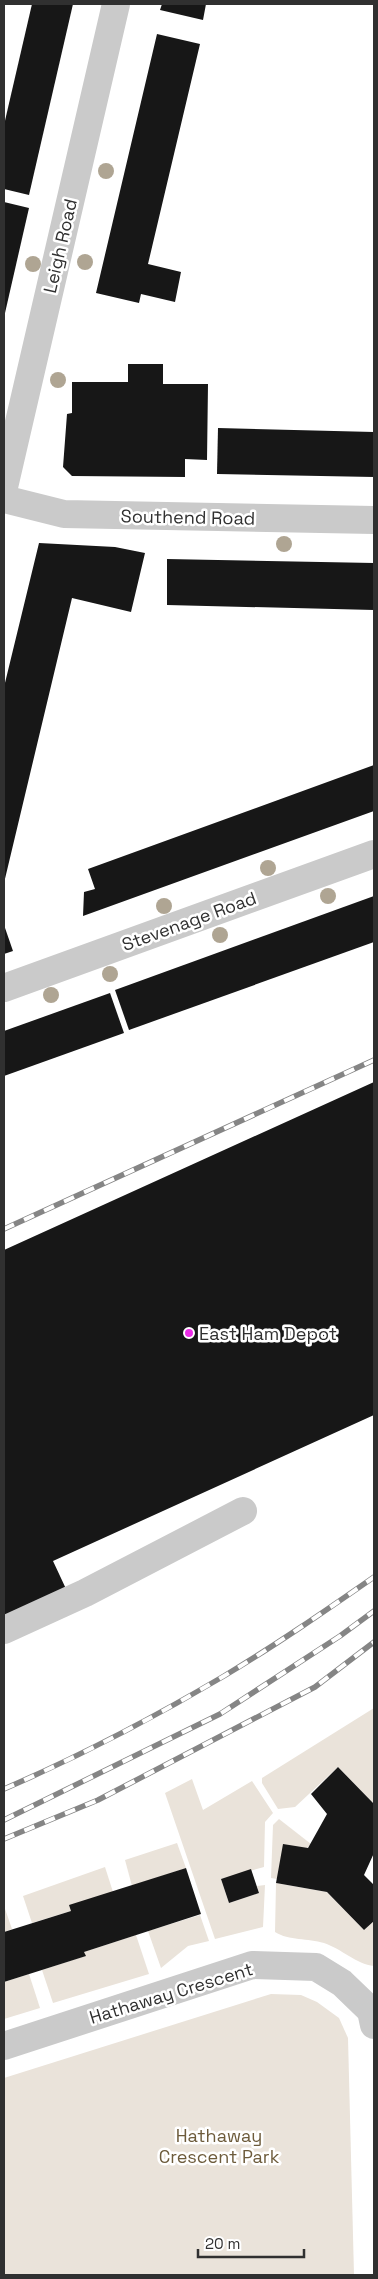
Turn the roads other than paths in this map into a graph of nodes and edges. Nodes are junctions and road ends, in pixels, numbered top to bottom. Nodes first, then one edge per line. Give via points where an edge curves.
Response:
1 (116, 4) edge
2 (4, 487) edge
3 (4, 499) edge
4 (374, 520) edge
5 (374, 854) edge
6 (4, 988) edge
7 (244, 1512) dead end
8 (4, 1630) edge
9 (373, 2015) edge
10 (4, 2046) edge

1 - 2 street, Leigh Road
3 - 4 street, Southend Road via 64,514
5 - 6 street, Stevenage Road
7 - 8 street via 85,1593
9 - 10 street, Hathaway Crescent via 342,1983 316,1967 252,1965

